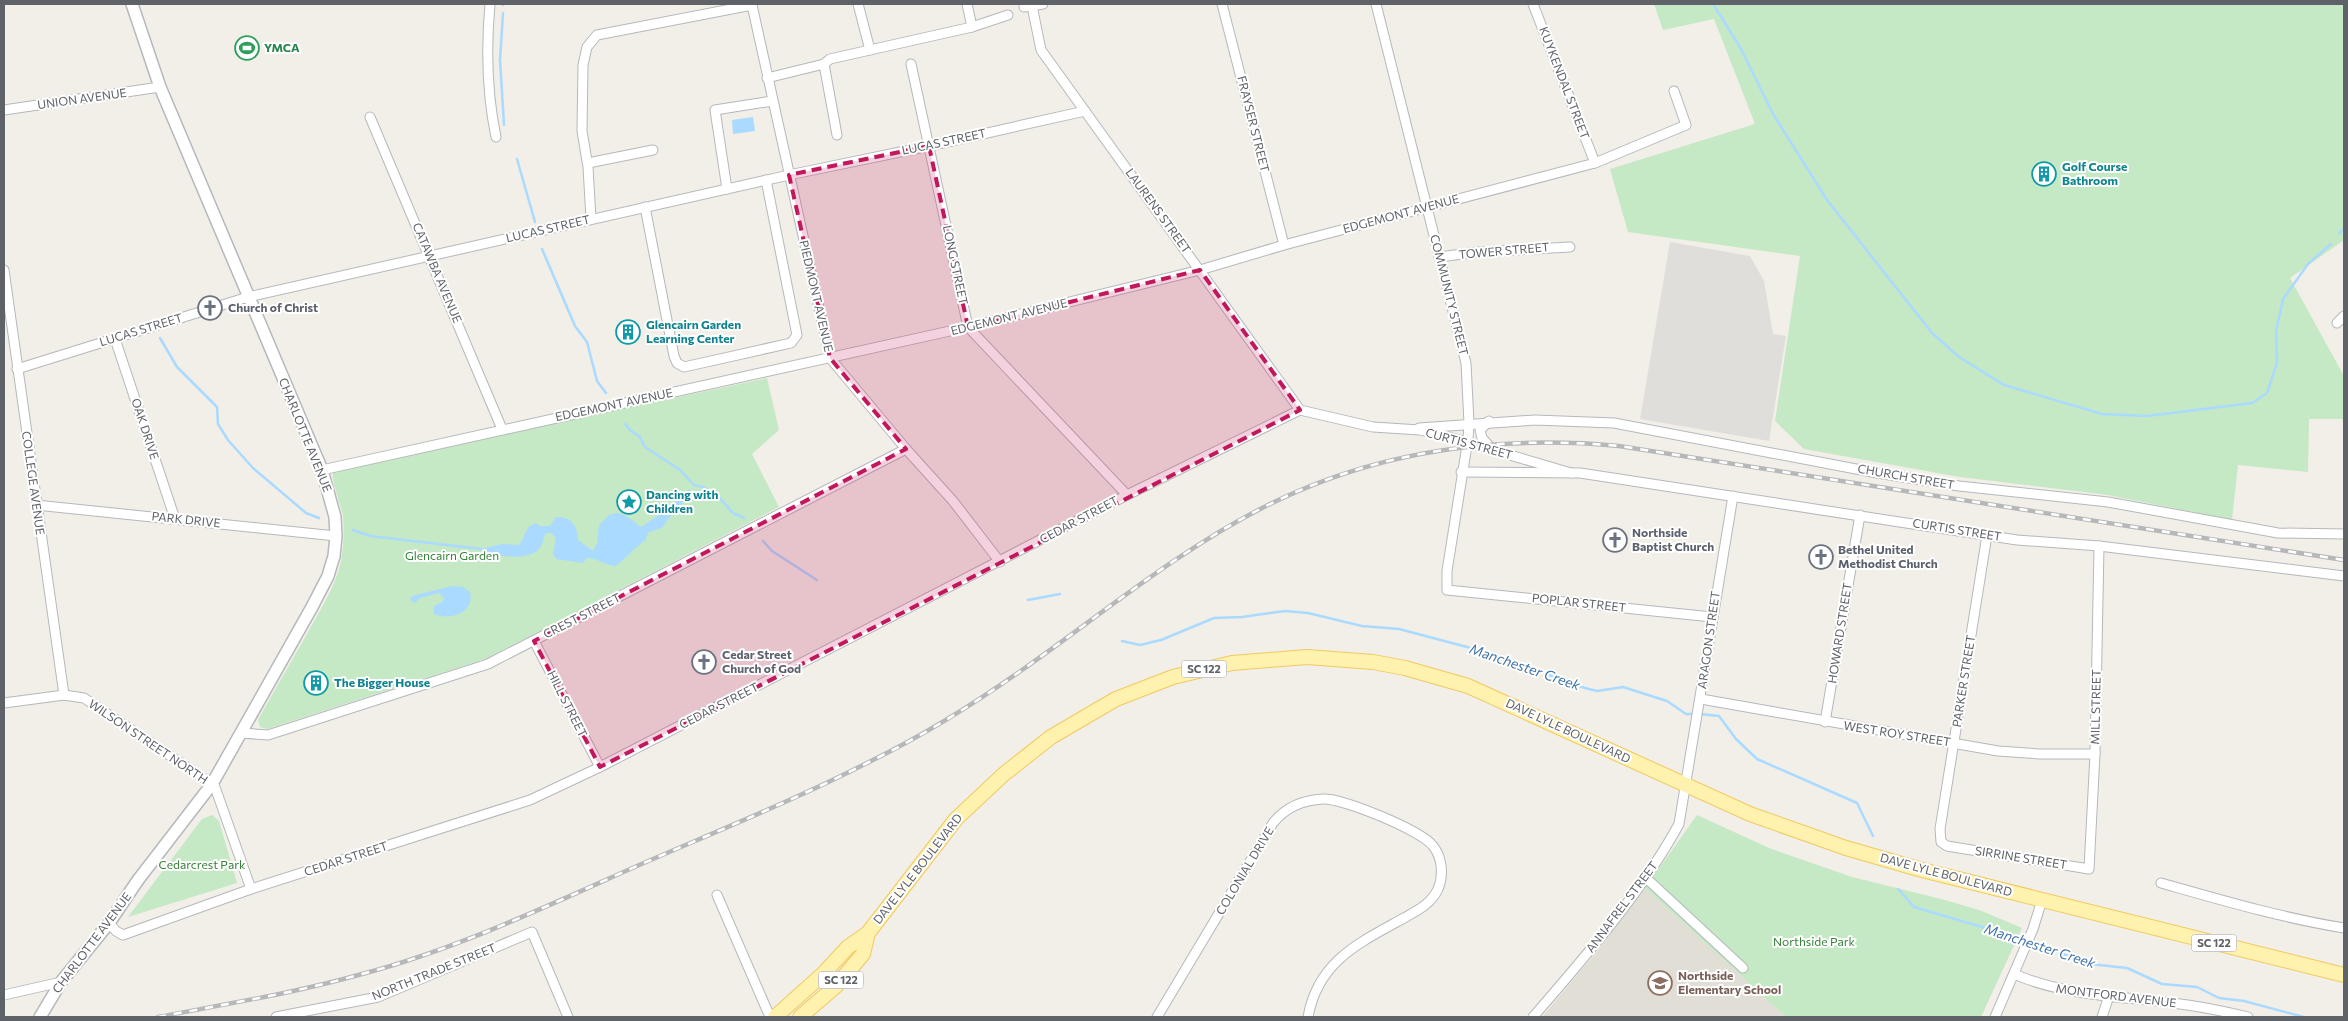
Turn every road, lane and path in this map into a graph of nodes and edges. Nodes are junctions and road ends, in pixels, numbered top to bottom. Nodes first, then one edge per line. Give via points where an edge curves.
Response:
1 (132, 4) edge
2 (490, 4) edge
3 (858, 4) edge
4 (967, 4) edge
5 (1043, 4) edge
6 (1222, 4) edge
7 (1376, 4) edge
8 (1533, 4) edge
9 (1008, 15) dead end
10 (972, 27) junction
11 (870, 50) junction
12 (824, 64) junction
13 (911, 64) dead end
14 (768, 78) junction
15 (160, 88) junction
16 (1674, 91) dead end
17 (771, 97) junction
18 (4, 110) edge
19 (1085, 111) junction
20 (370, 117) dead end
21 (837, 136) dead end
22 (496, 137) dead end
23 (928, 146) junction
24 (653, 150) dead end
25 (588, 163) junction
26 (1595, 163) junction
27 (789, 175) junction
28 (766, 180) junction
29 (727, 188) junction
30 (645, 207) junction
31 (1426, 208) junction
32 (591, 219) junction
33 (1284, 245) junction
34 (1570, 247) dead end
35 (430, 256) junction
36 (1439, 257) junction
37 (4, 270) edge
38 (1200, 270) junction
39 (5, 295) edge
40 (248, 297) junction
41 (2344, 316) edge
42 (2336, 322) dead end
43 (968, 327) junction
44 (115, 339) junction
45 (830, 358) junction
46 (17, 369) junction
47 (1300, 410) junction
48 (1489, 421) junction
49 (1469, 423) junction
50 (502, 429) junction
51 (1408, 430) junction
52 (1442, 435) junction
53 (1467, 442) junction
54 (906, 449) junction
55 (1489, 449) junction
56 (322, 470) junction
57 (1461, 472) junction
58 (1571, 473) junction
59 (1127, 495) junction
60 (1733, 496) junction
61 (36, 504) junction
62 (1860, 515) junction
63 (175, 519) junction
64 (2344, 534) edge
65 (1988, 535) junction
66 (336, 536) junction
67 (2100, 546) junction
68 (1000, 562) junction
69 (2344, 576) edge
70 (1447, 590) joint
71 (1712, 617) junction
72 (534, 641) junction
73 (64, 695) junction
74 (1701, 699) junction
75 (4, 703) edge
76 (1825, 722) junction
77 (240, 732) junction
78 (1954, 744) junction
79 (2094, 754) junction
80 (600, 767) junction
81 (212, 784) junction
82 (1686, 784) junction
83 (1954, 848) joint
84 (2089, 869) joint
85 (1645, 877) junction
86 (2161, 883) dead end
87 (250, 889) junction
88 (717, 895) dead end
89 (2042, 900) junction
90 (109, 923) junction
91 (2344, 928) edge
92 (868, 933) junction
93 (1743, 968) dead end
94 (2014, 974) junction
95 (2344, 975) edge
96 (61, 982) junction
97 (4, 995) edge
98 (2109, 996) junction
99 (40, 1017) edge
100 (276, 1017) edge
101 (568, 1017) edge
102 (770, 1017) edge
103 (776, 1017) edge
104 (800, 1017) edge
105 (1157, 1017) edge
106 (1308, 1017) edge
107 (1533, 1017) edge
108 (1995, 1017) edge
109 (2102, 1017) edge
110 (2248, 1017) edge

1 - 15 street, CHARLOTTE AVENUE
2 - 22 street via 488,77
3 - 11 street
4 - 10 street
5 - 19 street, LAURENS STREET via 1028,7 1041,50
6 - 33 street, FRAYSER STREET
7 - 31 street, COMMUNITY STREET
8 - 26 street, KUYKENDAL STREET
9 - 10 street
10 - 11 street
11 - 12 street via 830,59
12 - 14 street
12 - 21 street
13 - 23 street, LONG STREET
14 - 17 street, PIEDMONT AVENUE
14 - 25 street, PIEDMONT AVENUE via 752,5 597,35 587,47 584,64 582,131
15 - 18 street, UNION AVENUE
15 - 40 street, CHARLOTTE AVENUE
16 - 26 street, EDGEMONT AVENUE via 1686,125
17 - 27 street, PIEDMONT AVENUE
17 - 29 street via 715,110
19 - 23 street, LUCAS STREET
19 - 38 street, LAURENS STREET
20 - 35 street, CATAWBA AVENUE
23 - 27 street, LUCAS STREET
23 - 43 street, LONG STREET
24 - 25 street
25 - 32 street
26 - 31 street, EDGEMONT AVENUE
27 - 28 street, LUCAS STREET
27 - 45 street, PIEDMONT AVENUE
28 - 29 street, LUCAS STREET
28 - 30 street via 797,335 791,343 684,368 674,356
29 - 30 street, LUCAS STREET
30 - 32 street, LUCAS STREET
31 - 33 street, EDGEMONT AVENUE
31 - 36 street, COMMUNITY STREET
32 - 35 street, LUCAS STREET
33 - 38 street, EDGEMONT AVENUE
34 - 36 street, TOWER STREET
35 - 40 street, LUCAS STREET
35 - 50 street, CATAWBA AVENUE
36 - 49 street, COMMUNITY STREET via 1466,363
37 - 39 street, COLLEGE AVENUE
38 - 43 street, EDGEMONT AVENUE
38 - 47 street, LAURENS STREET
39 - 46 street, COLLEGE AVENUE
40 - 44 street, LUCAS STREET
40 - 56 street, CHARLOTTE AVENUE
41 - 42 street
43 - 45 street, EDGEMONT AVENUE
43 - 59 street
44 - 46 street, LUCAS STREET
44 - 63 street, OAK DRIVE
45 - 50 street, EDGEMONT AVENUE
45 - 54 street, PIEDMONT AVENUE
46 - 61 street, COLLEGE AVENUE
47 - 51 street, CURTIS STREET via 1366,425
47 - 59 street, CEDAR STREET
48 - 49 street, CHURCH STREET
48 - 55 street via 1480,430
48 - 64 street, CHURCH STREET via 1549,419 1614,423 1877,473 2108,502 2278,533
49 - 51 street, CHURCH STREET
49 - 52 street via 1461,433
49 - 53 street, COMMUNITY STREET
49 - 55 street via 1477,438
50 - 56 street, EDGEMONT AVENUE
51 - 52 street, CURTIS STREET
52 - 53 street, CURTIS STREET
53 - 55 street, CURTIS STREET
53 - 57 street, COMMUNITY STREET
54 - 68 street, PIEDMONT AVENUE via 953,501
54 - 72 street, CREST STREET
55 - 58 street, CURTIS STREET
56 - 66 street, CHARLOTTE AVENUE
57 - 58 street, CURTIS STREET
57 - 70 street, COMMUNITY STREET
58 - 60 street, CURTIS STREET
59 - 68 street, CEDAR STREET
60 - 62 street, CURTIS STREET
60 - 71 street, ARAGON STREET
61 - 63 street, PARK DRIVE
61 - 73 street, COLLEGE AVENUE
62 - 65 street, CURTIS STREET
62 - 76 street, HOWARD STREET
63 - 66 street, PARK DRIVE
65 - 67 street, CURTIS STREET
65 - 78 street, PARKER STREET
66 - 77 street, CHARLOTTE AVENUE via 328,576
67 - 69 street, CURTIS STREET
67 - 79 street, MILL STREET
68 - 80 street, CEDAR STREET
70 - 71 street, POPLAR STREET
71 - 74 street, ARAGON STREET
72 - 77 street, CREST STREET via 488,664 268,735
72 - 80 street, HILL STREET
73 - 75 street, WILSON STREET NORTH
73 - 81 street, WILSON STREET NORTH via 84,698
74 - 76 street, WEST ROY STREET
74 - 82 street, ARAGON STREET
76 - 78 street, WEST ROY STREET
77 - 81 street, CHARLOTTE AVENUE
78 - 79 street, WEST ROY STREET via 1998,751
78 - 83 street, PARKER STREET via 1940,829 1941,842
79 - 84 street, MILL STREET
80 - 87 street, CEDAR STREET via 530,800
81 - 87 street, WILSON STREET NORTH
81 - 90 street, CHARLOTTE AVENUE
82 - 85 street, ANNAFREL STREET via 1678,824 1665,850
82 - 89 main road, DAVE LYLE BOULEVARD / SC 122 via 1750,814 1846,848
82 - 92 main road, DAVE LYLE BOULEVARD / SC 122 via 1498,699 1437,676 1381,663 1340,658 1232,663 1173,677 1116,700 1089,713 1027,755 956,819
83 - 84 street, SIRRINE STREET
85 - 93 street
85 - 107 street, ANNAFREL STREET
86 - 91 street via 2238,905
87 - 90 street, CEDAR STREET via 122,935
88 - 102 street
89 - 94 street
89 - 95 main road, DAVE LYLE BOULEVARD / SC 122
90 - 96 street, CHARLOTTE AVENUE
92 - 103 main road, DAVE LYLE BOULEVARD / SC 122 via 848,946 824,974
92 - 104 main road, DAVE LYLE BOULEVARD / SC 122 via 863,954 836,986
94 - 98 street, MONTFORD AVENUE via 2036,984 2068,992
94 - 108 street
96 - 97 street
96 - 99 street, CHARLOTTE AVENUE
98 - 109 street
98 - 110 street, MONTFORD AVENUE via 2218,1009
100 - 101 street, NORTH TRADE STREET via 378,997 532,932
105 - 106 street, COLONIAL DRIVE via 1273,823 1296,805 1330,799 1421,835 1437,851 1442,874 1438,889 1423,907 1357,944 1333,965 1317,988

